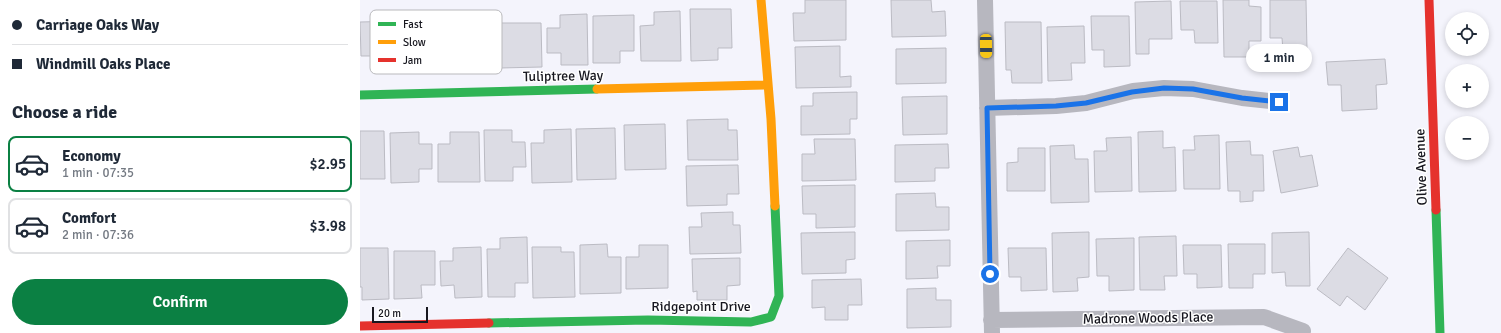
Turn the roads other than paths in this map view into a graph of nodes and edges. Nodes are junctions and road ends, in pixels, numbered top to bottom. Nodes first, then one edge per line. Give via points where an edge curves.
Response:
1 (761, 0) edge
2 (985, 0) edge
3 (1429, 0) edge
4 (767, 85) junction
5 (360, 96) edge
6 (1279, 102) dead end
7 (987, 108) junction
8 (360, 326) edge
9 (991, 326) edge
10 (1302, 331) dead end
11 (1440, 333) edge

1 - 4 street, Ridgepoint Drive
2 - 7 street
3 - 11 street, Olive Avenue
4 - 5 street, Tuliptree Way
4 - 8 street, Ridgepoint Drive via 771,119 779,296 771,317 750,322 648,320
6 - 7 street via 1193,89 1164,88 1132,92 1086,103
7 - 9 street
9 - 10 street, Madrone Woods Place via 1264,317

